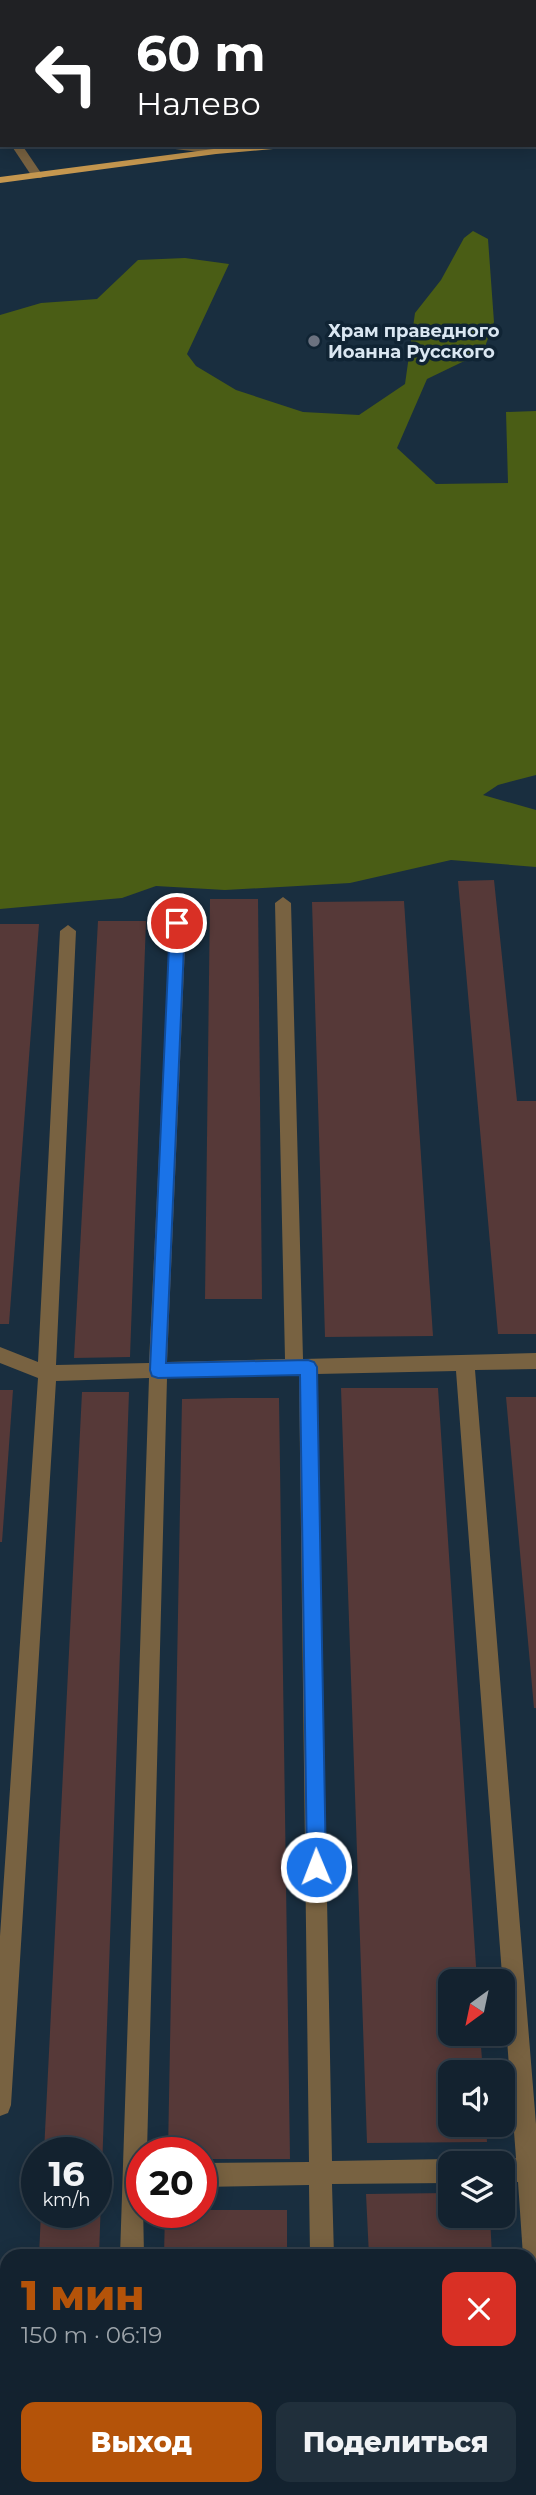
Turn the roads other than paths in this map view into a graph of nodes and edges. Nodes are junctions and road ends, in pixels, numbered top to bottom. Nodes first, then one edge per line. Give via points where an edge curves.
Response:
1 (17, 147) edge
2 (183, 147) edge
3 (261, 147) edge
4 (216, 151) junction
5 (37, 176) junction
6 (0, 180) edge
7 (283, 903) dead end
8 (177, 923) dead end
9 (68, 931) dead end
10 (0, 1355) edge
11 (536, 1361) edge
12 (465, 1363) junction
13 (301, 1367) junction
14 (158, 1370) junction
15 (47, 1373) junction
16 (0, 2105) edge
17 (530, 2114) edge
18 (139, 2137) edge
19 (515, 2170) edge
20 (528, 2170) junction
21 (438, 2171) edge
22 (321, 2172) junction
23 (217, 2175) edge
24 (134, 2228) edge
25 (133, 2249) edge
26 (322, 2249) edge
27 (534, 2249) edge

1 - 5 lane
2 - 4 lane
3 - 4 main road
4 - 5 main road
5 - 6 main road
7 - 13 lane
8 - 14 lane
9 - 15 lane
10 - 15 lane
11 - 12 lane
12 - 13 lane
12 - 17 lane
13 - 14 lane
13 - 22 lane
14 - 15 lane
14 - 18 lane
15 - 16 lane
17 - 20 lane
19 - 20 lane
20 - 27 lane
21 - 22 lane
22 - 23 lane
22 - 26 lane
24 - 25 lane

